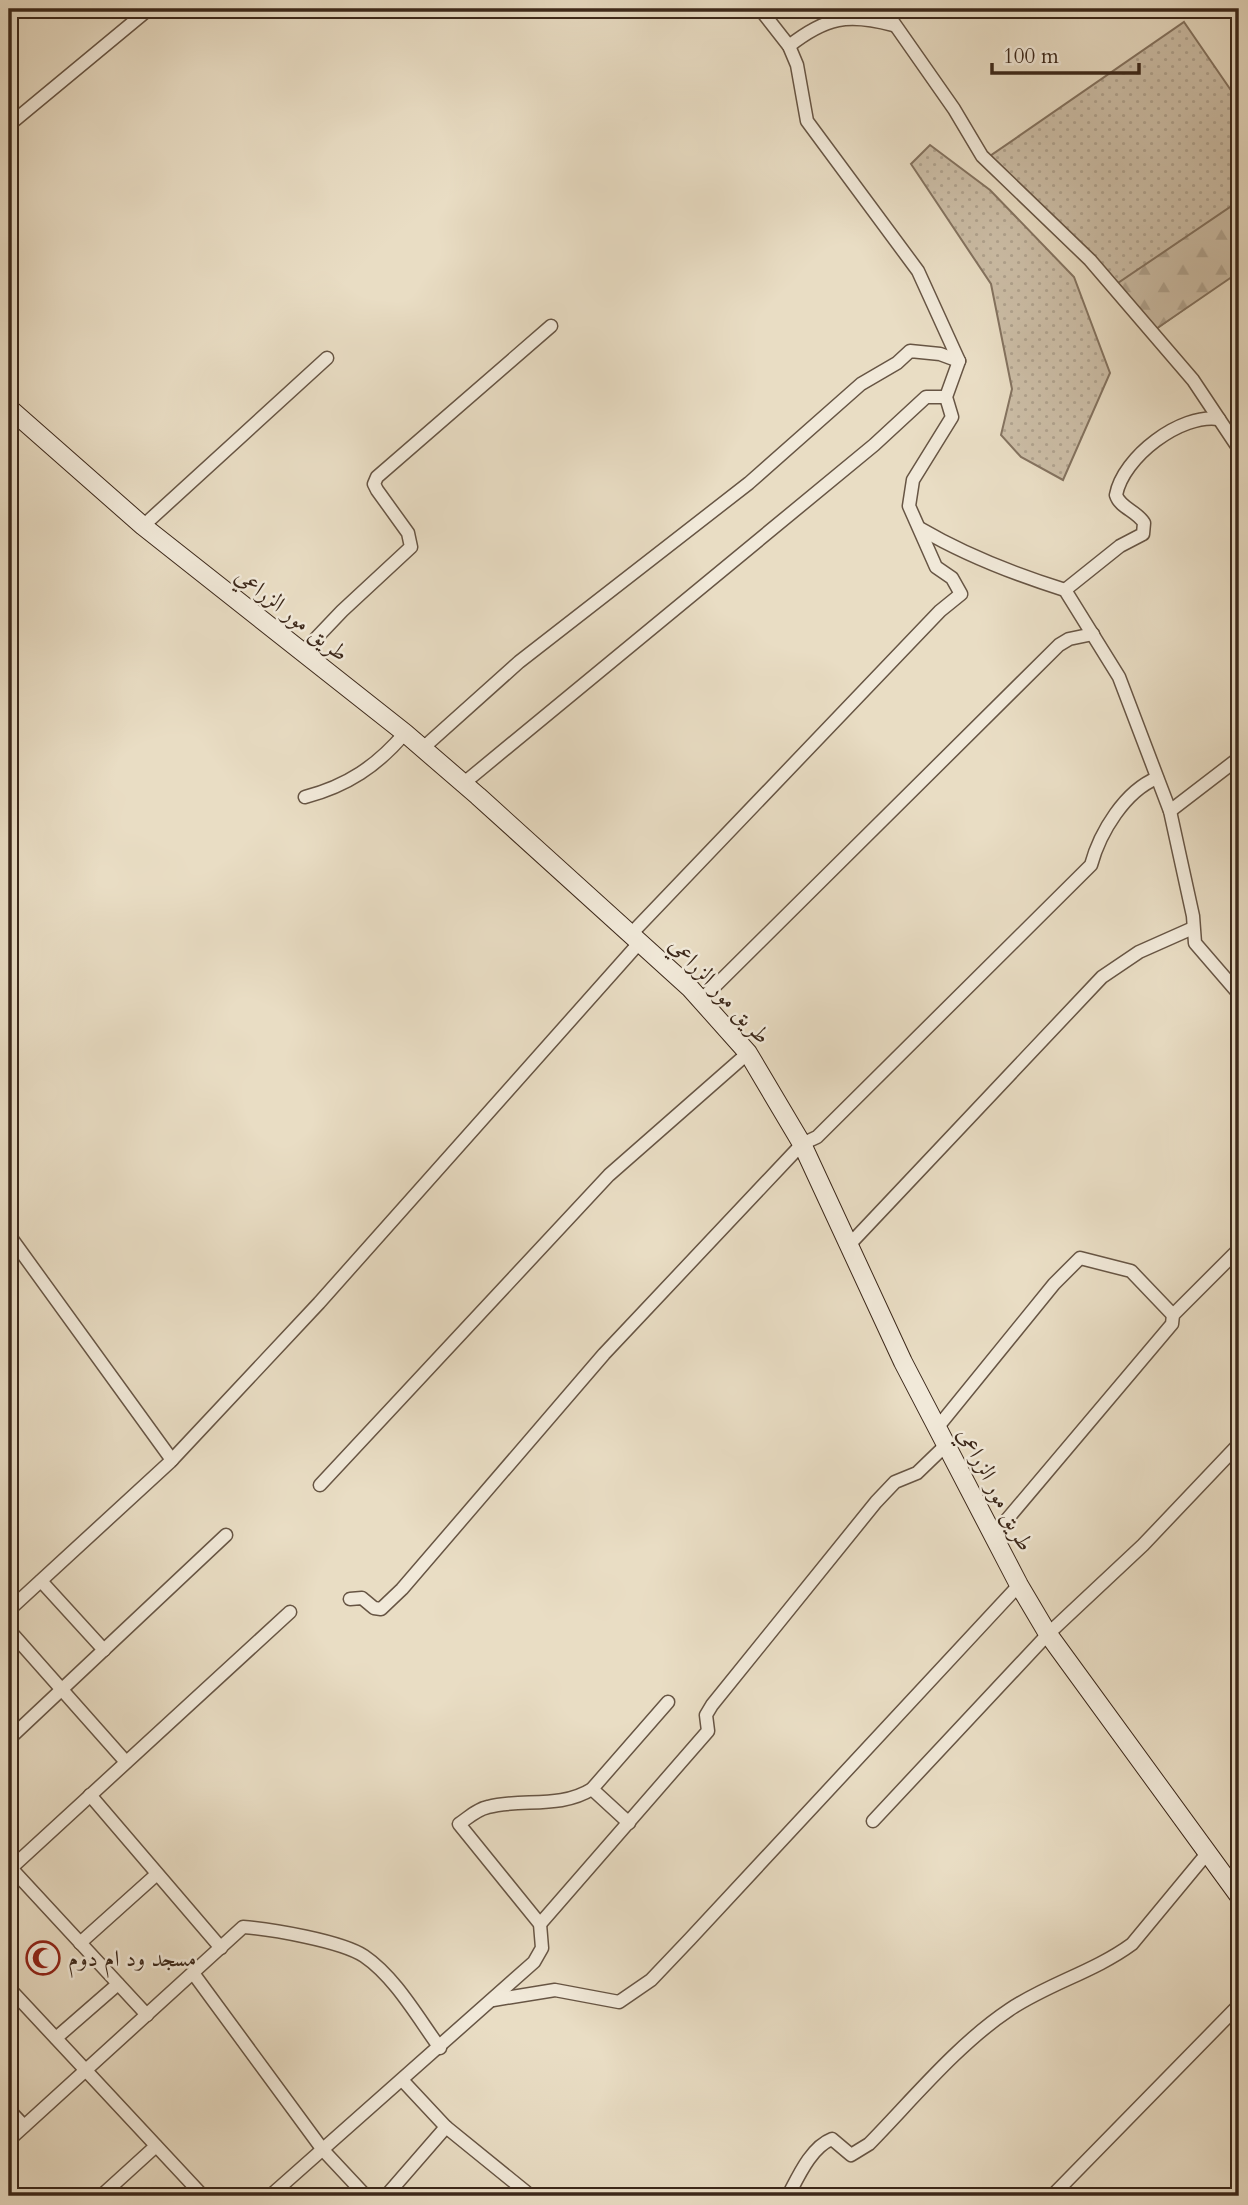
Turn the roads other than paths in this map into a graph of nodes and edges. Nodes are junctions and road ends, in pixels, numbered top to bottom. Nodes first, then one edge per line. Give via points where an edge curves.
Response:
1 (149, 9) edge
2 (760, 9) edge
3 (884, 9) edge
4 (893, 25) junction
5 (789, 46) junction
6 (9, 125) edge
7 (551, 326) dead end
8 (327, 358) dead end
9 (959, 361) junction
10 (946, 397) junction
11 (9, 408) edge
12 (1219, 419) junction
13 (1239, 449) edge
14 (143, 526) junction
15 (921, 529) junction
16 (1065, 590) junction
17 (1093, 634) junction
18 (302, 653) junction
19 (405, 733) junction
20 (423, 748) junction
21 (1239, 758) edge
22 (1157, 778) junction
23 (464, 783) junction
24 (305, 797) dead end
25 (1170, 811) junction
26 (1193, 928) junction
27 (635, 938) junction
28 (1239, 993) edge
29 (701, 1000) junction
30 (748, 1053) junction
31 (802, 1144) junction
32 (9, 1235) edge
33 (849, 1245) junction
34 (1239, 1249) edge
35 (1173, 1315) junction
36 (937, 1428) junction
37 (1239, 1444) edge
38 (945, 1446) junction
39 (172, 1460) junction
40 (320, 1485) dead end
41 (226, 1535) dead end
42 (993, 1536) junction
43 (41, 1581) junction
44 (1018, 1586) junction
45 (350, 1599) dead end
46 (9, 1610) edge
47 (290, 1612) dead end
48 (9, 1630) edge
49 (1048, 1634) junction
50 (104, 1650) junction
51 (62, 1688) junction
52 (668, 1702) dead end
53 (9, 1739) edge
54 (126, 1762) junction
55 (592, 1789) junction
56 (90, 1795) junction
57 (873, 1821) dead end
58 (629, 1823) junction
59 (1209, 1851) junction
60 (10, 1869) edge
61 (157, 1874) junction
62 (1239, 1896) edge
63 (540, 1924) junction
64 (80, 1943) junction
65 (221, 1948) junction
66 (193, 1973) junction
67 (118, 1984) junction
68 (9, 1987) edge
69 (493, 2000) junction
70 (1239, 2005) edge
71 (147, 2015) junction
72 (56, 2038) junction
73 (440, 2048) junction
74 (85, 2070) junction
75 (403, 2081) junction
76 (9, 2110) edge
77 (24, 2126) junction
78 (446, 2127) junction
79 (9, 2140) edge
80 (156, 2146) junction
81 (323, 2150) junction
82 (101, 2196) edge
83 (203, 2196) edge
84 (270, 2196) edge
85 (366, 2196) edge
86 (386, 2196) edge
87 (531, 2196) edge
88 (788, 2196) edge
89 (1052, 2196) edge

1 - 6 street
2 - 5 street
3 - 4 street
4 - 5 street via 849,17 824,23
4 - 12 street via 930,73 982,156 1090,260 1193,380
5 - 9 street via 807,121 918,271
7 - 18 street via 377,477 374,484 408,533 411,547
8 - 14 street
9 - 10 street
9 - 20 street via 910,351 861,384 749,482 519,662
10 - 15 street via 951,417 914,480 909,506
10 - 23 street via 926,397 911,409 874,445
11 - 14 street, طريق مور الزراعي
12 - 13 street
12 - 16 street via 1206,417 1171,429 1126,471 1115,495 1140,517 1143,534 1120,546
14 - 18 street, طريق مور الزراعي
15 - 16 street via 958,551
15 - 27 street via 936,567 952,578 961,594 940,611
16 - 17 street
17 - 22 street via 1119,677
17 - 29 street via 1059,645
18 - 19 street, طريق مور الزراعي
19 - 20 street, طريق مور الزراعي
19 - 24 street via 371,768 343,785
20 - 23 street, طريق مور الزراعي
21 - 25 street
22 - 25 street
22 - 31 street via 1140,785 1133,794 1098,841 1091,865 817,1137
23 - 27 street, طريق مور الزراعي
25 - 26 street
26 - 28 street via 1198,948
26 - 33 street via 1139,952 1102,977
27 - 29 street, طريق مور الزراعي
27 - 39 street via 320,1303
29 - 30 street, طريق مور الزراعي
30 - 31 street, طريق مور الزراعي
30 - 40 street via 609,1175
31 - 33 street, طريق مور الزراعي
31 - 45 street via 604,1354 402,1589 381,1609 362,1598
32 - 39 street
33 - 36 street, طريق مور الزراعي
34 - 35 street
35 - 36 street via 1131,1271 1080,1258
35 - 42 street via 1172,1324
36 - 38 street, طريق مور الزراعي
37 - 49 street via 1143,1545
38 - 42 street, طريق مور الزراعي
38 - 58 street via 917,1473 895,1482 876,1502 712,1705 706,1716 708,1731
39 - 43 street
41 - 50 street
42 - 44 street, طريق مور الزراعي
43 - 46 street
43 - 50 street
44 - 49 street, طريق مور الزراعي
44 - 69 street via 634,1994 619,2002 555,1990
47 - 54 street
48 - 51 street
49 - 57 street
49 - 59 street, طريق مور الزراعي
50 - 51 street
51 - 53 street
51 - 54 street
52 - 55 street
54 - 56 street
55 - 58 street
55 - 63 street via 552,1802 488,1806 459,1824
56 - 60 street
56 - 61 street
58 - 63 street
59 - 62 street, طريق مور الزراعي
59 - 88 street via 1132,1944 1005,2012 972,2038 869,2144 851,2155 832,2139 827,2141 813,2154
60 - 64 street
61 - 64 street
61 - 65 street
63 - 69 street via 542,1948 534,1962
64 - 67 street
65 - 66 street
65 - 73 street via 243,1927 272,1929 355,1952 393,1985
66 - 71 street
66 - 81 street
67 - 71 street
67 - 72 street
68 - 72 street
69 - 73 street
70 - 89 street
71 - 74 street
72 - 74 street
73 - 75 street
74 - 77 street
74 - 80 street
75 - 78 street
75 - 81 street
76 - 77 street
77 - 79 street
78 - 86 street
78 - 87 street
80 - 82 street
80 - 83 street
81 - 84 street
81 - 85 street

